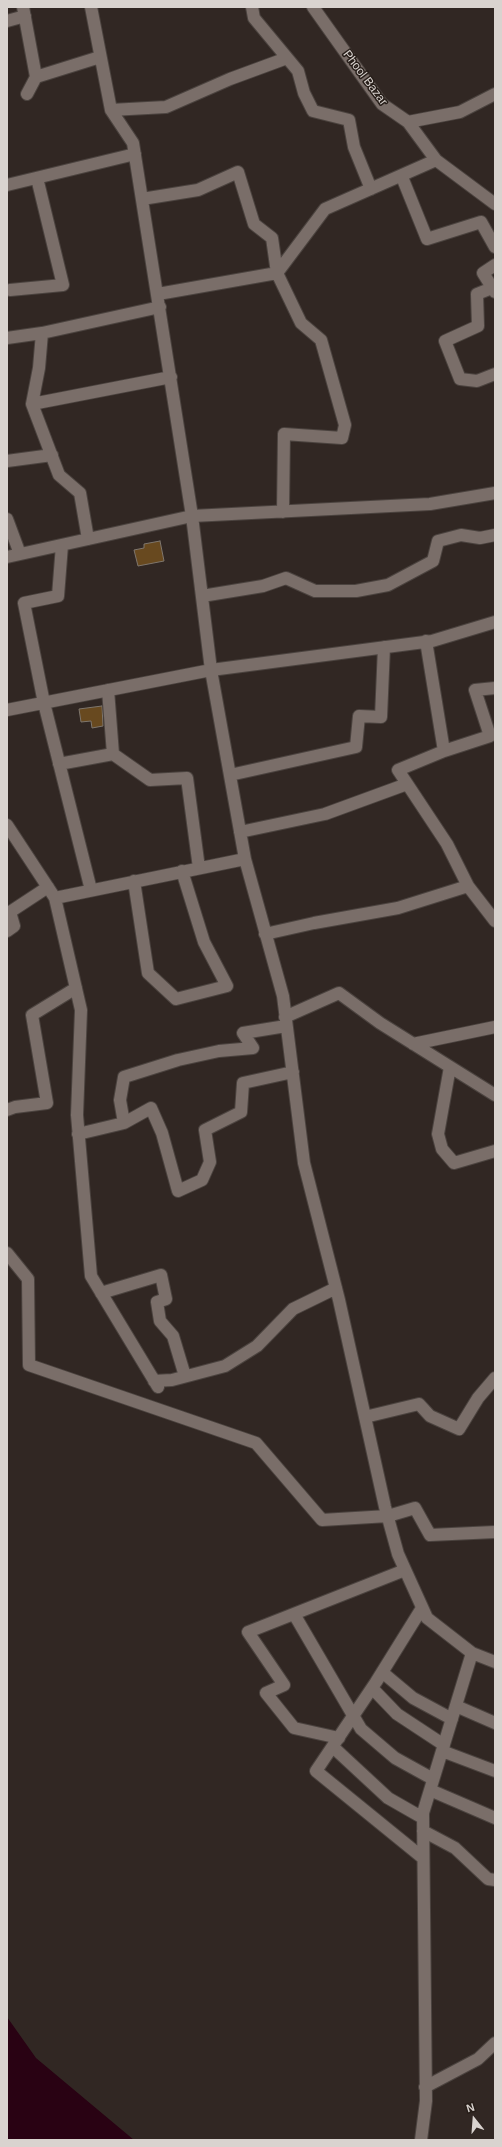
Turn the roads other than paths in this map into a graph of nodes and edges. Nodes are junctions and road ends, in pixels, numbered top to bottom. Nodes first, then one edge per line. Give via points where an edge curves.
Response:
1 (92, 7) edge
2 (252, 7) edge
3 (313, 7) edge
4 (24, 12) edge
5 (7, 20) edge
6 (100, 57) junction
7 (287, 58) junction
8 (36, 77) junction
9 (27, 94) dead end
10 (495, 94) edge
11 (110, 110) junction
12 (408, 122) junction
13 (135, 154) junction
14 (436, 160) junction
15 (402, 177) junction
16 (37, 178) junction
17 (7, 185) edge
18 (371, 189) junction
19 (142, 199) junction
20 (495, 204) edge
21 (495, 247) edge
22 (495, 265) edge
23 (277, 273) junction
24 (10, 290) dead end
25 (494, 290) edge
26 (158, 294) junction
27 (160, 307) junction
28 (42, 333) junction
29 (7, 338) edge
30 (495, 374) edge
31 (171, 377) junction
32 (32, 404) junction
33 (52, 455) junction
34 (7, 461) edge
35 (495, 493) edge
36 (284, 512) junction
37 (192, 516) junction
38 (7, 519) edge
39 (495, 535) edge
40 (88, 540) junction
41 (62, 545) junction
42 (20, 554) junction
43 (7, 557) edge
44 (202, 596) junction
45 (495, 622) edge
46 (426, 642) junction
47 (384, 647) junction
48 (211, 670) junction
49 (495, 688) edge
50 (108, 690) junction
51 (44, 703) junction
52 (7, 710) edge
53 (444, 751) junction
54 (113, 754) junction
55 (59, 764) junction
56 (230, 775) junction
57 (407, 784) junction
58 (7, 825) edge
59 (240, 832) junction
60 (245, 860) junction
61 (199, 868) junction
62 (182, 872) junction
63 (134, 881) junction
64 (468, 886) junction
65 (48, 887) junction
66 (92, 890) junction
67 (55, 898) junction
68 (495, 921) edge
69 (7, 931) edge
70 (265, 934) junction
71 (76, 988) junction
72 (286, 1021) junction
73 (495, 1028) edge
74 (413, 1044) junction
75 (450, 1067) junction
76 (293, 1072) junction
77 (495, 1095) edge
78 (7, 1110) edge
79 (124, 1123) junction
80 (78, 1134) junction
81 (495, 1151) edge
82 (7, 1253) edge
83 (336, 1288) junction
84 (101, 1293) junction
85 (185, 1376) junction
86 (495, 1378) edge
87 (365, 1417) junction
88 (388, 1516) junction
89 (495, 1532) edge
90 (405, 1570) junction
91 (422, 1608) junction
92 (294, 1614) junction
93 (472, 1653) junction
94 (495, 1662) edge
95 (382, 1672) junction
96 (372, 1688) junction
97 (456, 1706) junction
98 (353, 1716) junction
99 (452, 1719) junction
100 (495, 1723) edge
101 (336, 1742) junction
102 (443, 1748) junction
103 (495, 1771) edge
104 (432, 1784) junction
105 (423, 1818) junction
106 (495, 1818) edge
107 (423, 1831) junction
108 (423, 1858) junction
109 (495, 1880) edge
110 (495, 2043) edge
111 (425, 2086) junction
112 (421, 2140) edge

1 - 6 street
2 - 7 street via 254,18
3 - 12 street, Phool Bazar via 382,104
4 - 5 street
4 - 8 street
6 - 8 street
6 - 11 street
7 - 11 street via 224,81 166,107
7 - 18 street via 298,71 304,93 313,111 350,120 354,147
8 - 9 street
10 - 12 street via 460,112
11 - 13 street via 133,144
12 - 14 street, Phool Bazar
13 - 16 street
13 - 19 street
14 - 15 street
14 - 20 street, Phool Bazar
15 - 18 street
15 - 21 street via 427,239 481,222
16 - 17 street
16 - 24 street via 63,285
18 - 23 street via 325,209
19 - 23 street via 198,190 238,172 254,224 272,238
19 - 26 street
22 - 25 street via 483,273
23 - 26 street
23 - 36 street via 301,324 321,340 345,424 342,438 284,434
25 - 30 street via 477,294 478,326 445,342 460,379 477,381
26 - 27 street
27 - 28 street
27 - 31 street
28 - 29 street
28 - 32 street
31 - 32 street
31 - 37 street
32 - 33 street
33 - 34 street
33 - 40 street via 59,474 80,493
35 - 36 street via 430,504
36 - 37 street
37 - 40 street
37 - 44 street
38 - 42 street
39 - 44 street via 480,538 461,535 438,541 433,561 388,585 356,591 314,591 286,578 263,586
40 - 41 street
41 - 42 street
41 - 51 street via 58,596 24,603
42 - 43 street
44 - 48 street
45 - 46 street
46 - 47 street
46 - 53 street
47 - 48 street
47 - 56 street via 381,717 359,716 356,747
48 - 50 street
48 - 56 street
49 - 53 street via 475,690 490,736
50 - 51 street
50 - 54 street
51 - 52 street
51 - 55 street
53 - 57 street via 398,770
54 - 55 street
54 - 61 street via 150,780 187,778
55 - 66 street
56 - 59 street
57 - 59 street via 325,814
57 - 64 street via 447,844
58 - 65 street
59 - 60 street
60 - 61 street
60 - 70 street
61 - 62 street
62 - 63 street
62 - 63 street via 204,942 227,986 176,999 148,973
63 - 66 street
64 - 68 street
64 - 70 street via 398,908
65 - 67 street
65 - 69 street via 10,912 14,926
66 - 67 street
67 - 71 street
70 - 72 street
71 - 78 street via 32,1015 47,1103 15,1106
71 - 80 street via 81,1010
72 - 74 street via 339,993
72 - 76 street
72 - 79 street via 244,1033 253,1048 219,1051 178,1060 124,1077 120,1100
73 - 74 street
74 - 75 street
75 - 77 street
75 - 81 street via 438,1134 442,1149 454,1163
76 - 79 street via 243,1083 240,1112 205,1130 210,1162 202,1180 178,1191 162,1133 152,1108
76 - 83 street via 304,1163
79 - 80 street
80 - 84 street via 91,1276
82 - 88 street via 28,1279 29,1365 256,1443 322,1520
83 - 85 street via 293,1309 257,1346 225,1366
83 - 87 street
84 - 85 street via 156,1384
84 - 85 street via 161,1275 166,1299 157,1302 160,1321 173,1336
86 - 87 street via 478,1398 459,1429 430,1416 419,1404
87 - 88 street
88 - 89 street via 415,1508 430,1535
88 - 90 street
90 - 91 street
90 - 92 street
91 - 93 street via 427,1618
91 - 95 street
92 - 98 street
92 - 101 street via 248,1632 284,1685 266,1694 294,1728
93 - 94 street
93 - 97 street
95 - 96 street
95 - 99 street via 413,1698
96 - 98 street
96 - 102 street via 397,1714
97 - 99 street
97 - 100 street
98 - 101 street
98 - 104 street via 361,1729 395,1758
99 - 102 street
101 - 105 street via 388,1798
101 - 108 street via 316,1771
102 - 103 street
102 - 104 street
104 - 105 street
104 - 106 street
105 - 107 street
107 - 108 street
107 - 109 street via 455,1848 488,1879
108 - 111 street
110 - 111 street via 478,2059
111 - 112 street via 426,2102

